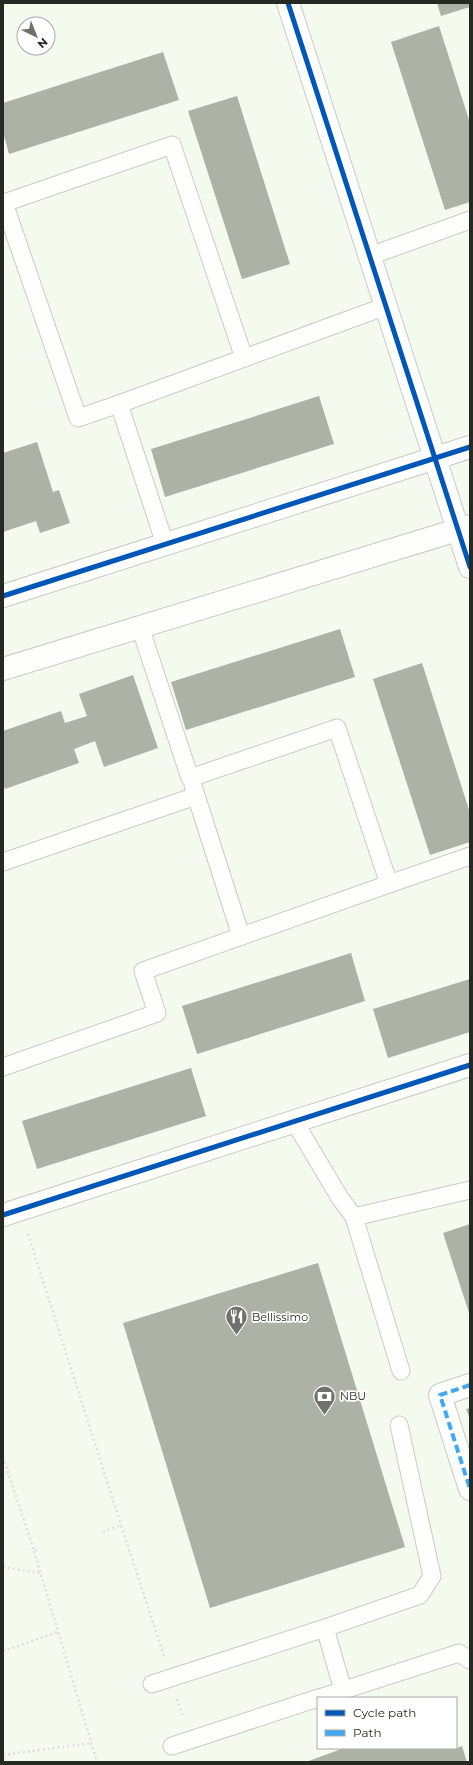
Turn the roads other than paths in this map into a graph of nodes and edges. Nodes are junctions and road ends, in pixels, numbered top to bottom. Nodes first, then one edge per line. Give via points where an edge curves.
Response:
1 (288, 3) edge
2 (4, 201) edge
3 (470, 220) edge
4 (370, 256) junction
5 (386, 306) junction
6 (244, 358) junction
7 (119, 404) junction
8 (470, 447) edge
9 (435, 458) junction
10 (464, 528) edge
11 (165, 544) junction
12 (470, 567) edge
13 (3, 596) edge
14 (140, 627) junction
15 (3, 669) edge
16 (190, 778) junction
17 (196, 796) junction
18 (470, 856) edge
19 (3, 862) edge
20 (389, 884) junction
21 (241, 936) junction
22 (470, 1064) edge
23 (3, 1067) edge
24 (294, 1121) junction
25 (470, 1190) edge
26 (11, 1212) edge
27 (354, 1217) junction
28 (401, 1371) dead end
29 (470, 1385) edge
30 (399, 1425) dead end
31 (470, 1489) edge
32 (325, 1628) junction
33 (470, 1660) edge
34 (152, 1684) dead end
35 (344, 1690) junction
36 (322, 1697) edge
37 (317, 1699) edge
38 (172, 1746) dead end

1 - 4 street
2 - 6 lane via 172,145
2 - 7 lane via 78,418
3 - 4 lane
4 - 5 street
5 - 6 lane
5 - 9 street
6 - 7 lane
7 - 11 lane
8 - 9 street
9 - 10 street
9 - 11 street
10 - 12 street
10 - 14 street
11 - 13 street
14 - 15 street
14 - 16 lane
16 - 17 lane
16 - 20 lane via 337,728
17 - 19 lane
17 - 21 lane
18 - 20 lane
20 - 21 lane
21 - 23 lane via 143,971 157,1013
22 - 24 street
24 - 26 street
24 - 27 lane
25 - 27 lane
27 - 28 lane
29 - 31 street via 440,1395
30 - 32 lane via 432,1576 420,1595
32 - 34 lane
32 - 35 lane
33 - 35 lane via 459,1652
35 - 36 lane
37 - 38 lane

